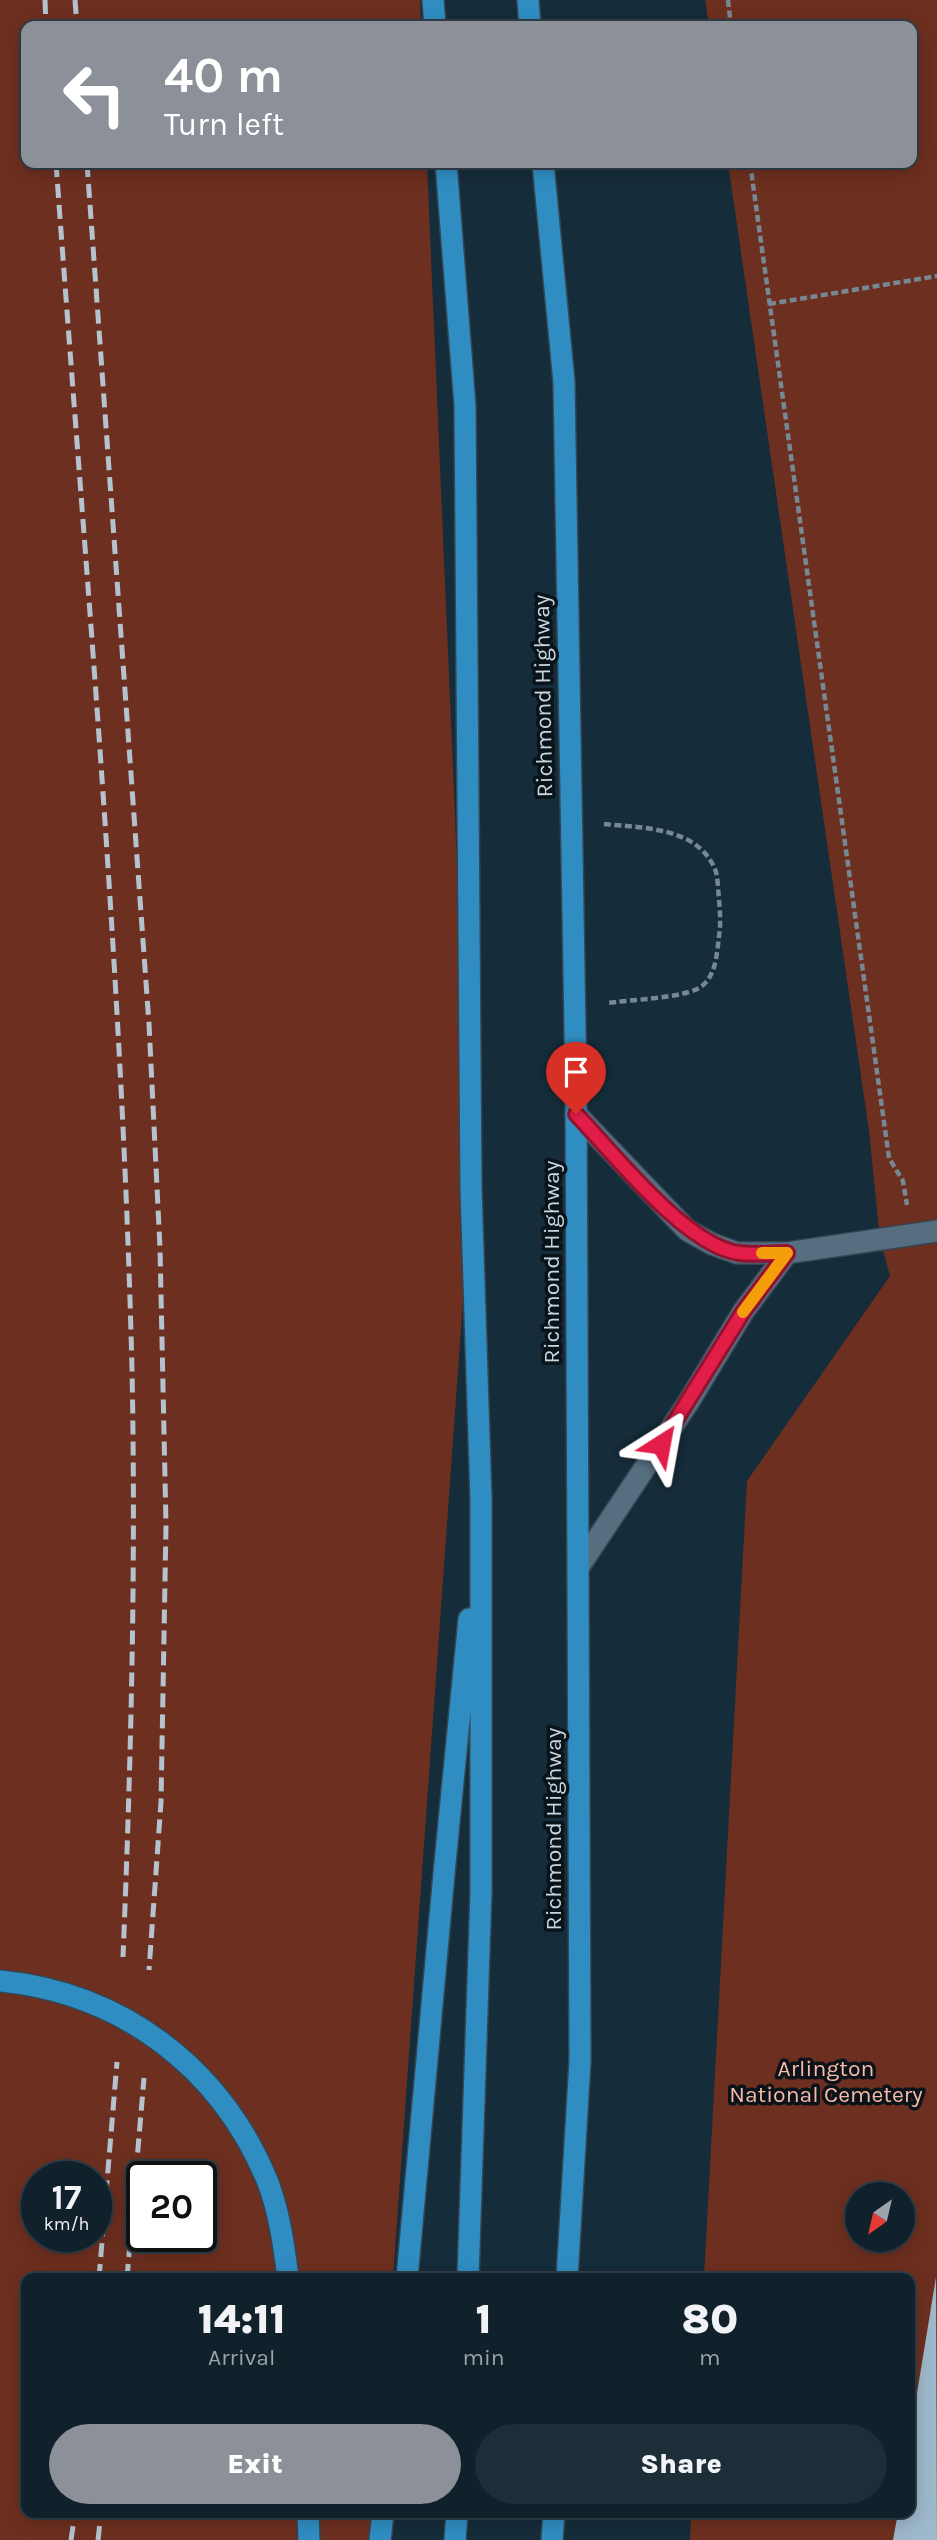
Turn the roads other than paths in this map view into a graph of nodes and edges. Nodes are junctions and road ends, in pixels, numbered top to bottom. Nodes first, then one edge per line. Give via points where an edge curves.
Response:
1 (433, 0) edge
2 (528, 0) edge
3 (435, 21) edge
4 (530, 21) edge
5 (446, 168) edge
6 (543, 168) edge
7 (576, 1114) junction
8 (937, 1231) edge
9 (787, 1253) junction
10 (481, 1499) junction
11 (578, 1568) junction
12 (0, 1981) edge
13 (287, 2273) edge
14 (407, 2273) edge
15 (468, 2273) edge
16 (567, 2273) edge
17 (308, 2518) edge
18 (382, 2518) edge
19 (457, 2518) edge
20 (554, 2518) edge
21 (309, 2540) edge
22 (380, 2540) edge
23 (455, 2540) edge
24 (552, 2540) edge

1 - 3 highway
2 - 4 highway
5 - 10 highway via 465,405 471,1189
6 - 7 highway, Richmond Highway via 564,382
7 - 9 lane via 687,1230 737,1253
7 - 11 highway, Richmond Highway
8 - 9 lane
9 - 11 lane via 743,1312
10 - 14 highway
10 - 15 highway via 481,1892
11 - 16 highway, Richmond Highway via 580,2061
12 - 13 highway via 89,2001 127,2018 195,2070 226,2105 264,2173
17 - 21 highway
18 - 22 highway
19 - 23 highway
20 - 24 highway

